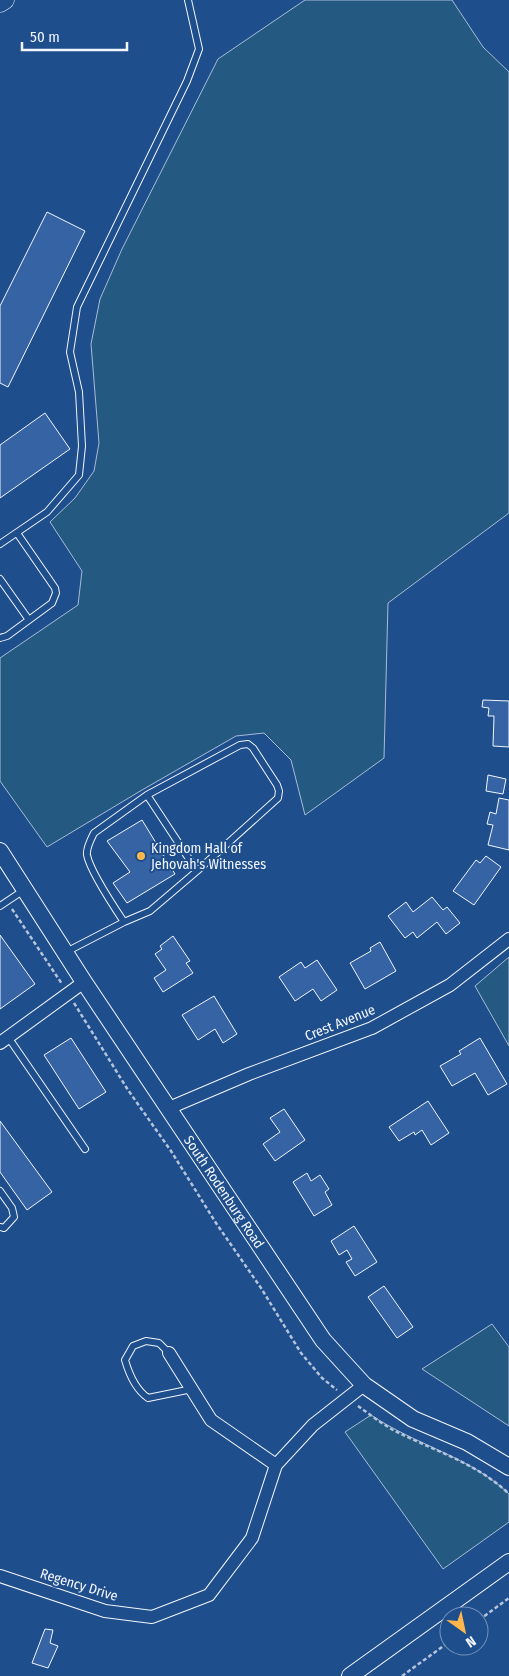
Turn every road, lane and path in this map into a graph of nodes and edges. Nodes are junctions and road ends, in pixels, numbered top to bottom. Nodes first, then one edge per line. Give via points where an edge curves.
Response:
1 (5, 0) edge
2 (188, 0) edge
3 (0, 3) edge
4 (17, 533) junction
5 (0, 544) edge
6 (0, 578) edge
7 (29, 620) junction
8 (0, 638) edge
9 (147, 796) junction
10 (0, 851) edge
11 (197, 871) junction
12 (25, 890) junction
13 (0, 906) edge
14 (124, 922) junction
15 (509, 940) edge
16 (65, 952) junction
17 (84, 982) junction
18 (4, 1040) edge
19 (169, 1108) junction
20 (85, 1148) dead end
21 (0, 1191) edge
22 (0, 1227) edge
23 (169, 1353) joint
24 (364, 1385) junction
25 (192, 1389) junction
26 (276, 1465) junction
27 (509, 1467) edge
28 (509, 1562) edge
29 (0, 1576) edge
30 (509, 1598) edge
31 (489, 1613) edge
32 (439, 1649) edge
33 (350, 1676) edge
34 (402, 1676) edge

1 - 3 main road
2 - 4 lane via 199,49 187,81 77,307 70,352 79,392 82,446 79,475 47,512
4 - 5 lane
4 - 7 lane via 56,593 52,604
6 - 7 lane
7 - 8 lane
9 - 11 lane
9 - 11 lane via 240,745 248,744 277,784 278,798
9 - 14 lane via 94,833 87,854 96,876
10 - 12 street, South Rodenburg Road
11 - 14 lane via 150,911
12 - 13 lane
12 - 16 street, South Rodenburg Road
14 - 16 lane
15 - 19 street, Crest Avenue via 450,985 372,1028
16 - 17 street, South Rodenburg Road
17 - 18 street
17 - 19 street, South Rodenburg Road
18 - 20 lane
19 - 24 street, South Rodenburg Road via 323,1340
21 - 22 lane via 12,1208 14,1217 4,1228
23 - 25 street
23 - 25 lane via 158,1343 146,1341 133,1346 125,1360 141,1393 148,1398
24 - 26 street, Regency Drive via 313,1425
24 - 27 street, South Rodenburg Road via 413,1419 467,1442
25 - 26 street via 212,1420
26 - 29 street, Regency Drive via 252,1538 209,1595 152,1617 104,1611
28 - 33 street
30 - 31 path
32 - 34 path

